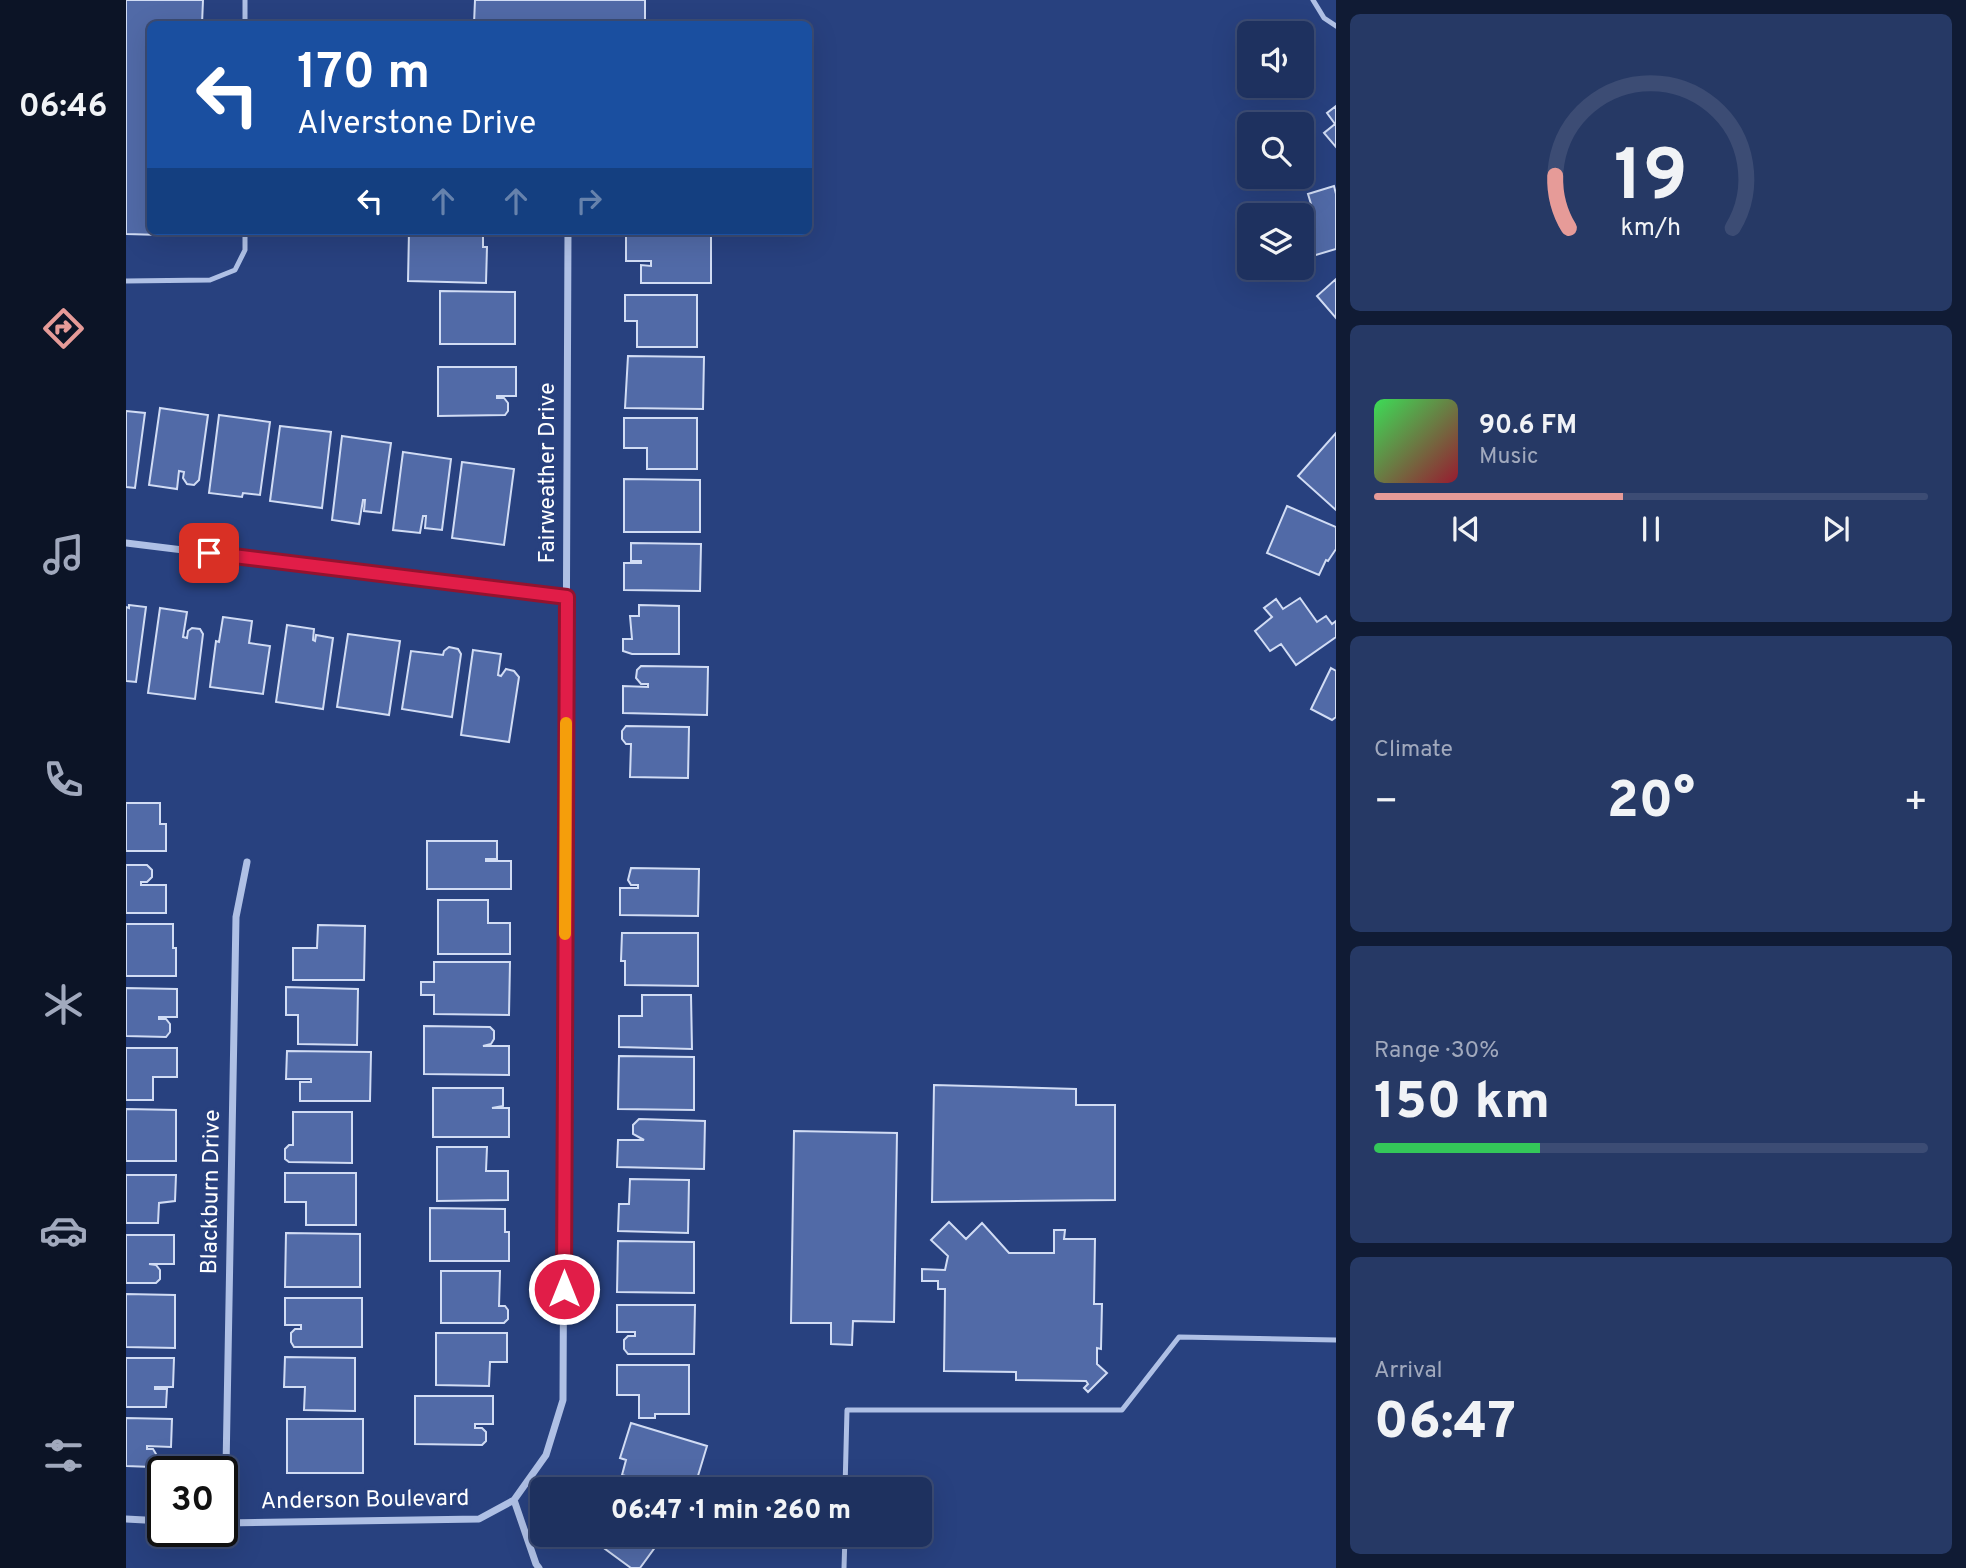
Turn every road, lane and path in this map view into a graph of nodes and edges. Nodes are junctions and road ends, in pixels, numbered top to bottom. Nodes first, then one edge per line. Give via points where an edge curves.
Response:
1 (245, 0) edge
2 (1313, 0) edge
3 (245, 21) edge
4 (1336, 26) edge
5 (245, 235) edge
6 (568, 235) edge
7 (126, 281) edge
8 (126, 543) edge
9 (567, 597) junction
10 (247, 862) dead end
11 (1336, 1340) edge
12 (225, 1456) edge
13 (845, 1477) edge
14 (514, 1500) junction
15 (126, 1519) edge
16 (147, 1520) edge
17 (238, 1523) edge
18 (845, 1547) edge
19 (540, 1568) edge
20 (844, 1568) edge

1 - 3 lane
2 - 4 lane via 1324,18
5 - 7 lane via 246,250 235,270 210,280
6 - 9 street, Fairweather Drive
8 - 9 street
9 - 14 street, Fairweather Drive via 563,1400 546,1455
10 - 12 street, Blackburn Drive via 236,917
11 - 13 lane via 1180,1337 1122,1410 847,1410
14 - 17 street, Anderson Boulevard via 479,1519
14 - 19 street
15 - 16 street
18 - 20 lane

